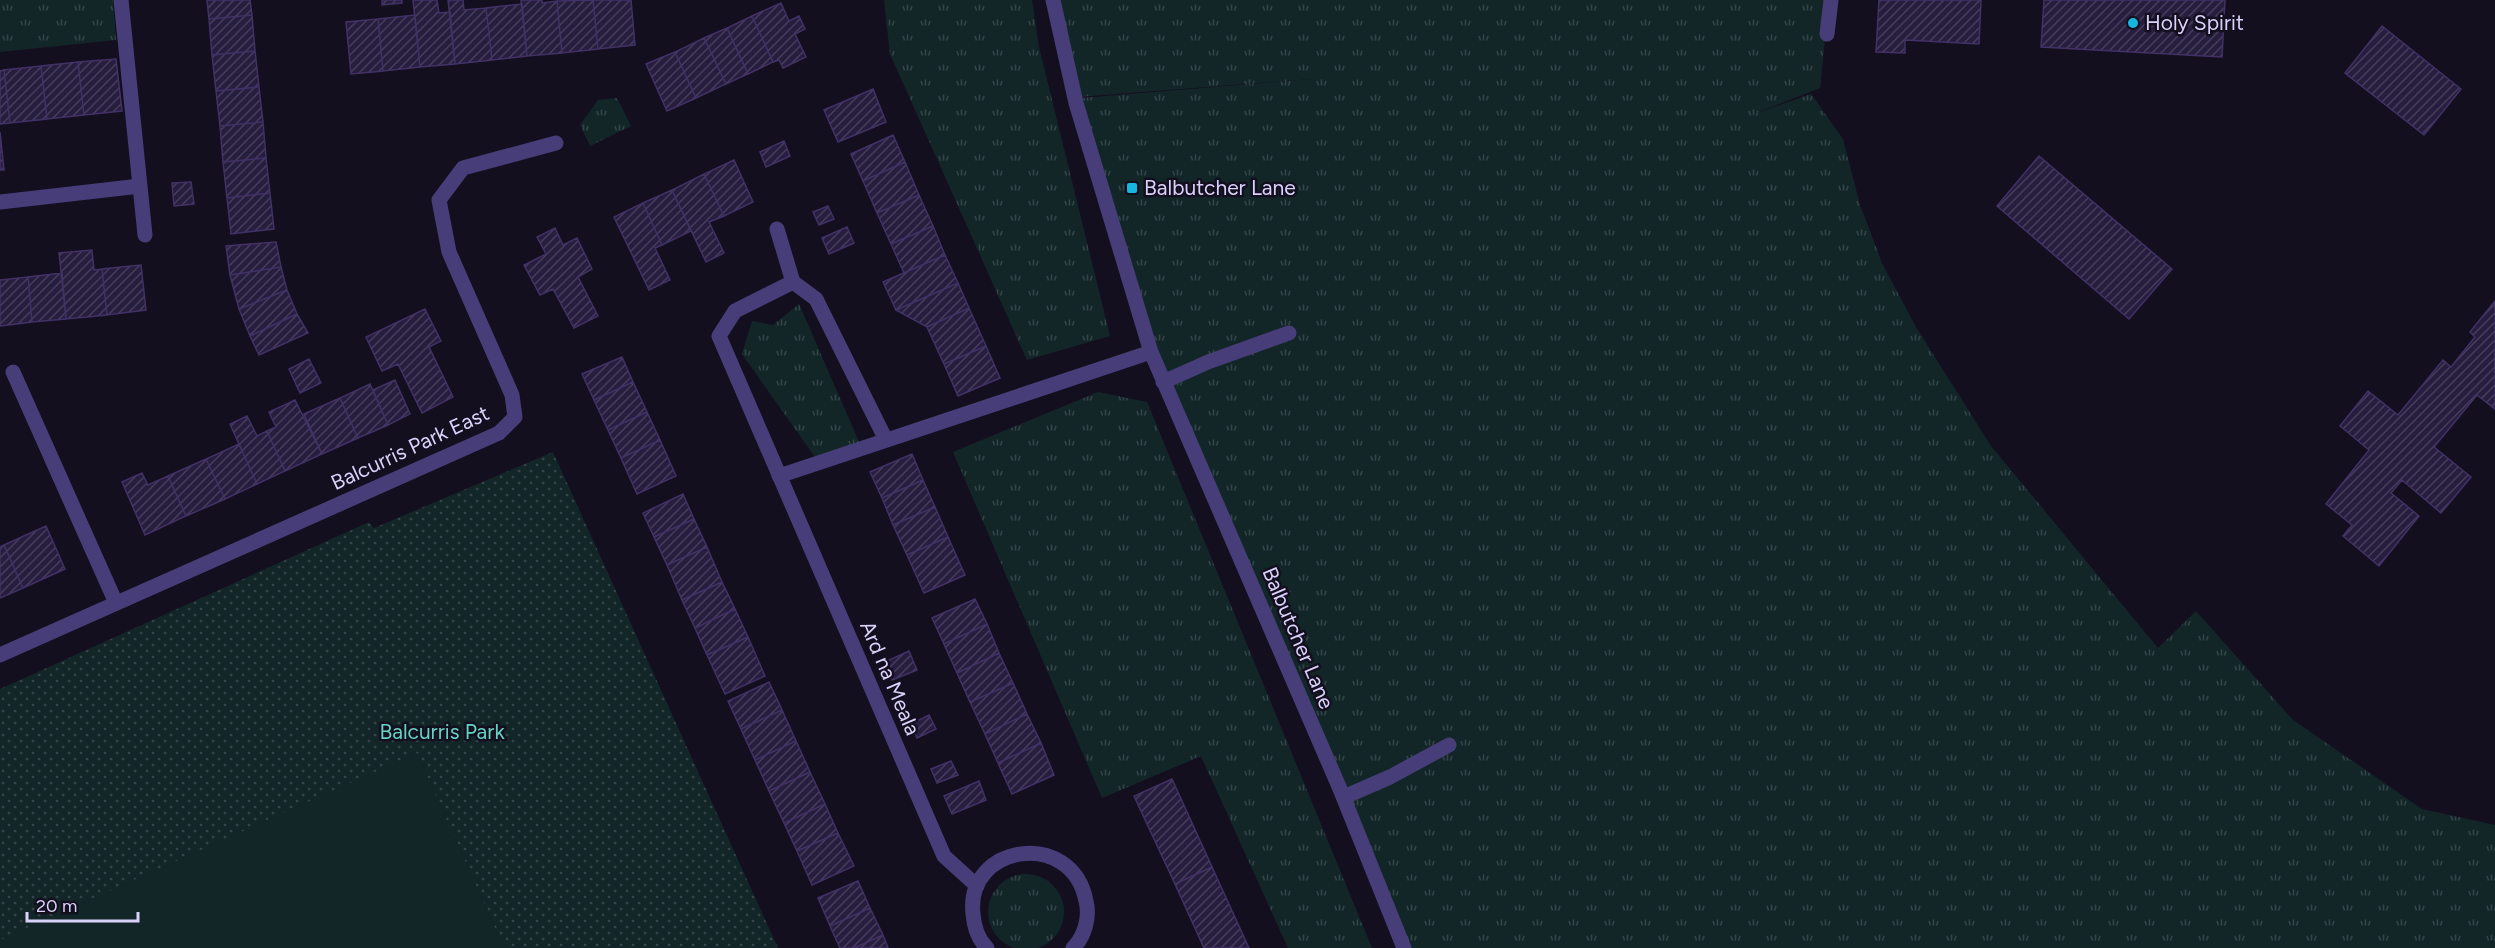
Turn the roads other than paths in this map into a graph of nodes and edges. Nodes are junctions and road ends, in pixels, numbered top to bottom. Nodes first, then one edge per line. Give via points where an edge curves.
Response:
1 (121, 0) edge
2 (1053, 0) edge
3 (1831, 0) edge
4 (1827, 34) dead end
5 (556, 143) dead end
6 (140, 186) junction
7 (0, 202) edge
8 (777, 230) dead end
9 (146, 235) dead end
10 (793, 282) junction
11 (1289, 333) dead end
12 (1151, 352) junction
13 (13, 372) dead end
14 (1163, 381) junction
15 (886, 440) junction
16 (779, 476) junction
17 (116, 603) junction
18 (0, 655) edge
19 (1449, 745) dead end
20 (1344, 797) junction
21 (977, 886) junction
22 (1078, 946) edge
23 (987, 948) edge
24 (1404, 948) edge

1 - 6 street
2 - 12 street, Balbutcher Lane via 1076,103
3 - 4 street
5 - 17 street, Balcurris Park East via 462,168 440,200 449,252 512,395 515,417 499,433
6 - 7 street
6 - 9 street
8 - 10 street
10 - 15 street via 816,299
10 - 16 street, Ard na Meala via 735,311 719,336
11 - 14 street
12 - 14 street, Balbutcher Lane
12 - 15 street
13 - 17 street
14 - 20 street, Balbutcher Lane
15 - 16 street
16 - 21 street, Ard na Meala via 944,856
17 - 18 street, Balcurris Park East
19 - 20 street
20 - 24 street, Balbutcher Lane
21 - 22 street via 988,869 1004,858 1024,852 1061,861 1075,874 1088,908
21 - 23 street via 972,905 974,925

